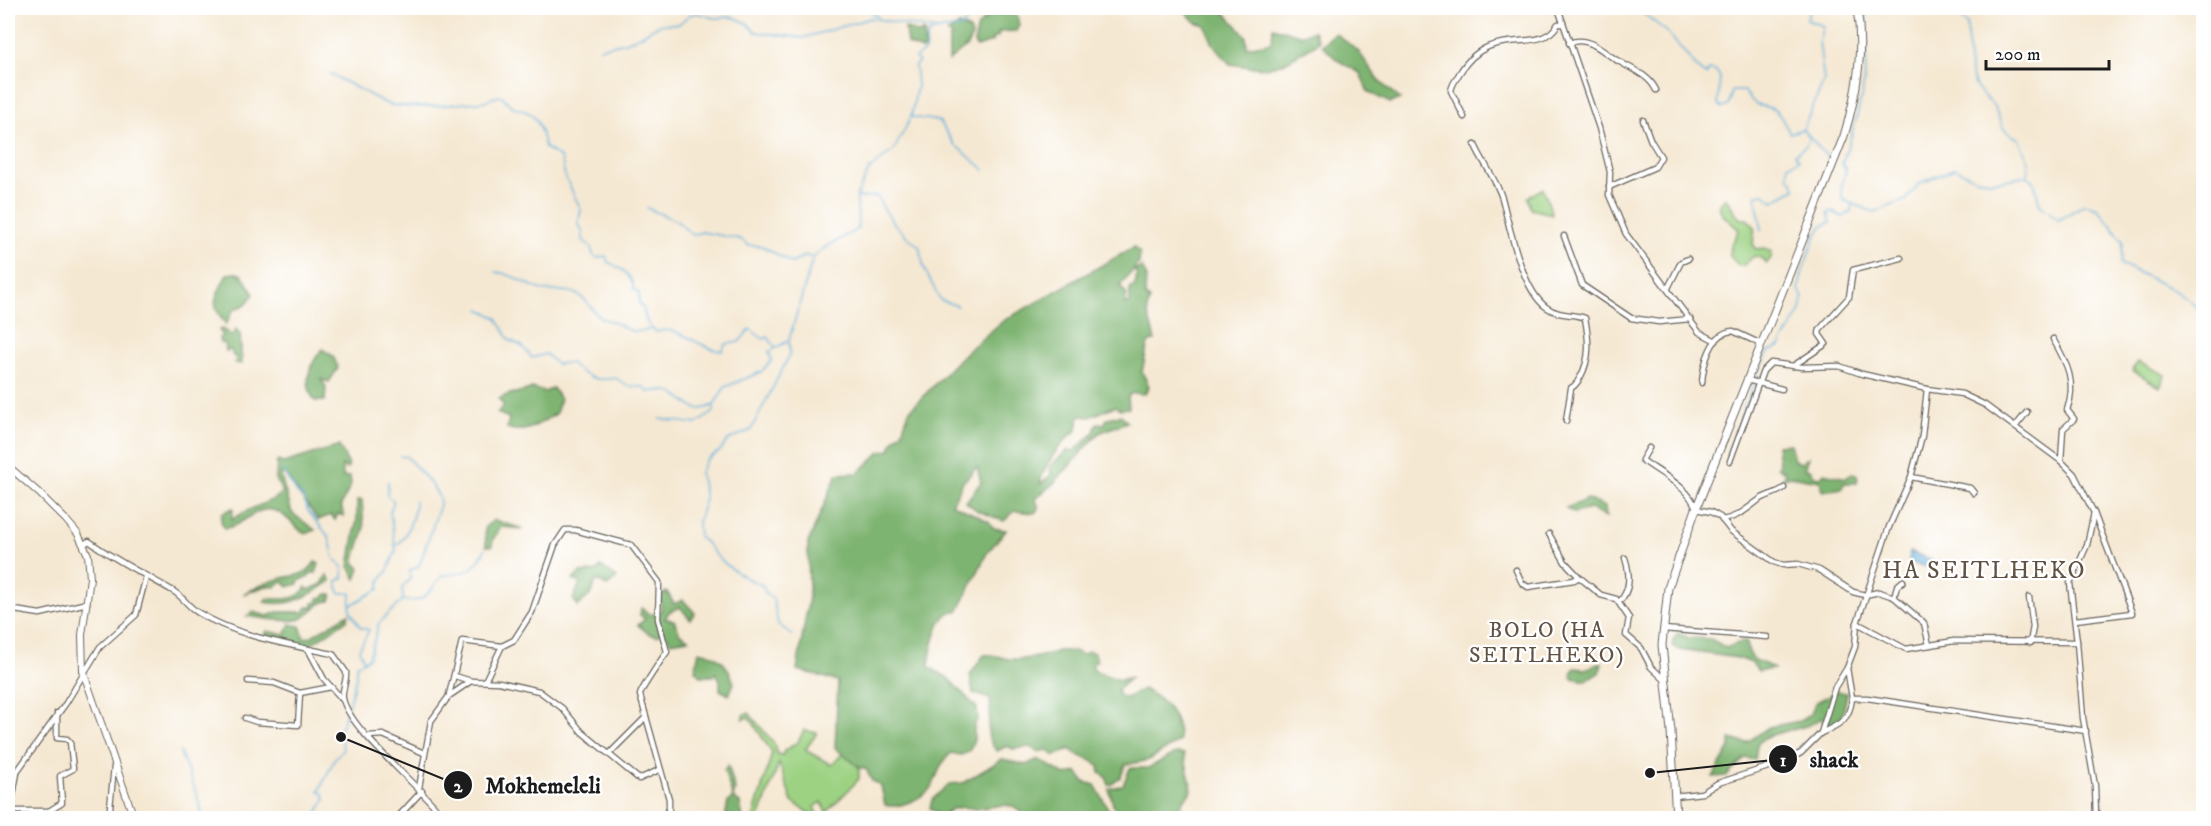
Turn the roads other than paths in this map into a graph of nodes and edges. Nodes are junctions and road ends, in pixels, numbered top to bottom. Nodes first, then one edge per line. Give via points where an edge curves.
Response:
1 (1558, 8) edge
2 (1857, 8) edge
3 (1563, 24) junction
4 (1569, 43) junction
5 (1656, 90) dead end
6 (1464, 117) dead end
7 (1643, 120) dead end
8 (1475, 145) dead end
9 (1609, 187) junction
10 (1564, 236) dead end
11 (1901, 258) dead end
12 (1688, 259) dead end
13 (1668, 288) junction
14 (1690, 319) junction
15 (2053, 339) dead end
16 (1716, 341) junction
17 (1761, 344) junction
18 (1793, 366) junction
19 (1747, 380) junction
20 (1702, 383) dead end
21 (1758, 384) junction
22 (1782, 389) dead end
23 (1927, 390) junction
24 (2027, 412) dead end
25 (1566, 421) dead end
26 (2015, 426) junction
27 (1649, 448) dead end
28 (1730, 461) dead end
29 (2061, 461) junction
30 (8, 466) edge
31 (1911, 477) junction
32 (1784, 488) dead end
33 (1974, 493) dead end
34 (1696, 509) junction
35 (2094, 513) junction
36 (1722, 520) junction
37 (1549, 534) dead end
38 (84, 543) junction
39 (1625, 558) dead end
40 (1516, 570) dead end
41 (146, 577) junction
42 (1579, 577) junction
43 (1903, 581) dead end
44 (1865, 595) junction
45 (1894, 597) junction
46 (2030, 597) dead end
47 (1619, 602) junction
48 (87, 603) junction
49 (9, 608) edge
50 (2075, 620) junction
51 (1857, 623) junction
52 (1663, 629) junction
53 (1767, 637) dead end
54 (2077, 642) junction
55 (2030, 643) junction
56 (1929, 645) junction
57 (502, 646) junction
58 (308, 650) junction
59 (1847, 668) junction
60 (83, 671) junction
61 (455, 676) junction
62 (248, 681) dead end
63 (471, 681) junction
64 (484, 681) junction
65 (1666, 681) junction
66 (331, 687) junction
67 (300, 693) junction
68 (449, 696) junction
69 (1852, 698) junction
70 (343, 700) junction
71 (57, 713) junction
72 (646, 717) junction
73 (245, 718) dead end
74 (2086, 731) junction
75 (1821, 733) junction
76 (368, 736) junction
77 (424, 753) junction
78 (610, 753) junction
79 (114, 766) junction
80 (659, 770) junction
81 (17, 771) junction
82 (8, 784) edge
83 (421, 790) junction
84 (1675, 796) junction
85 (49, 812) junction
86 (9, 814) edge
87 (443, 818) edge
88 (51, 819) edge
89 (109, 819) edge
90 (134, 819) edge
91 (396, 819) edge
92 (663, 819) edge
93 (1676, 819) edge
94 (2096, 819) edge

1 - 3 street
2 - 17 main road via 1860,52 1850,115
3 - 4 street
3 - 6 street via 1542,39 1492,43 1465,62 1451,91
4 - 5 street via 1576,40 1593,44 1618,62 1639,70
4 - 9 street via 1599,128 1610,172
7 - 9 street via 1661,157 1655,166
8 - 25 street via 1501,197 1522,274 1530,288 1544,306 1560,316 1585,318 1589,346 1586,370 1571,388
9 - 13 street via 1626,234
10 - 14 street via 1587,290 1631,318 1659,322
11 - 18 street via 1853,270 1848,298 1819,334 1826,344
12 - 13 street via 1681,262
13 - 14 street
14 - 16 street via 1699,332
15 - 29 street via 2071,375 2072,396 2067,410 2074,419 2063,429
16 - 17 street via 1733,331
16 - 20 street via 1707,355
17 - 19 main road
18 - 21 street via 1771,363
18 - 23 street via 1839,366
19 - 21 street
19 - 34 main road
21 - 22 street
21 - 28 street
23 - 26 street via 1962,394
23 - 31 street via 1922,436
24 - 26 street
26 - 29 street
27 - 34 street via 1642,460 1680,488
29 - 35 street via 2074,474
30 - 38 street via 52,505
31 - 33 street via 1970,488
31 - 44 street
32 - 36 street via 1761,498 1735,518
34 - 36 street via 1711,512
34 - 52 main road via 1670,582
35 - 50 street via 2087,545 2070,583
35 - 50 street via 2132,613
36 - 44 street via 1774,562 1819,570
37 - 42 street
38 - 41 street via 89,542
38 - 48 street via 91,564
39 - 47 street via 1629,578 1626,596
40 - 42 street via 1528,587
41 - 58 street via 226,627
41 - 60 street via 136,615 100,647
42 - 47 street via 1601,595
43 - 45 street
44 - 45 street via 1879,592
44 - 51 street
45 - 56 street via 1924,623
46 - 55 street
47 - 65 street via 1629,618 1626,635
48 - 49 street via 40,614
48 - 60 street via 82,635
50 - 54 street
51 - 56 street via 1906,649
51 - 59 street via 1855,647
52 - 53 street
52 - 65 main road
54 - 55 street
54 - 74 street
55 - 56 street via 1954,641
57 - 61 street via 462,641
57 - 64 street
57 - 72 street via 514,640 531,612 555,545 565,530 631,545 659,582 658,619 667,652 640,691
58 - 66 street
58 - 70 street via 333,654 340,662 346,672
59 - 69 street
59 - 75 street via 1835,687
60 - 71 street via 74,692
60 - 79 street
61 - 63 street
61 - 68 street
62 - 67 street via 274,683
63 - 64 street
63 - 68 street
64 - 78 street via 539,692
65 - 84 main road
66 - 67 street
66 - 70 street
67 - 73 street via 298,725
68 - 77 street via 431,721
69 - 74 street
69 - 75 street via 1845,721
70 - 76 street
71 - 81 street
71 - 85 street via 57,738 70,742 73,769 60,776 62,803
72 - 78 street
72 - 80 street
74 - 94 street
75 - 84 street via 1801,753 1781,763 1702,792
76 - 77 street via 383,735
76 - 83 street
77 - 83 street
78 - 80 street via 639,779
79 - 89 street
79 - 90 street
80 - 92 street via 670,805
81 - 82 street
81 - 86 street
83 - 87 street
83 - 91 street
84 - 93 main road
85 - 86 street
85 - 88 street

